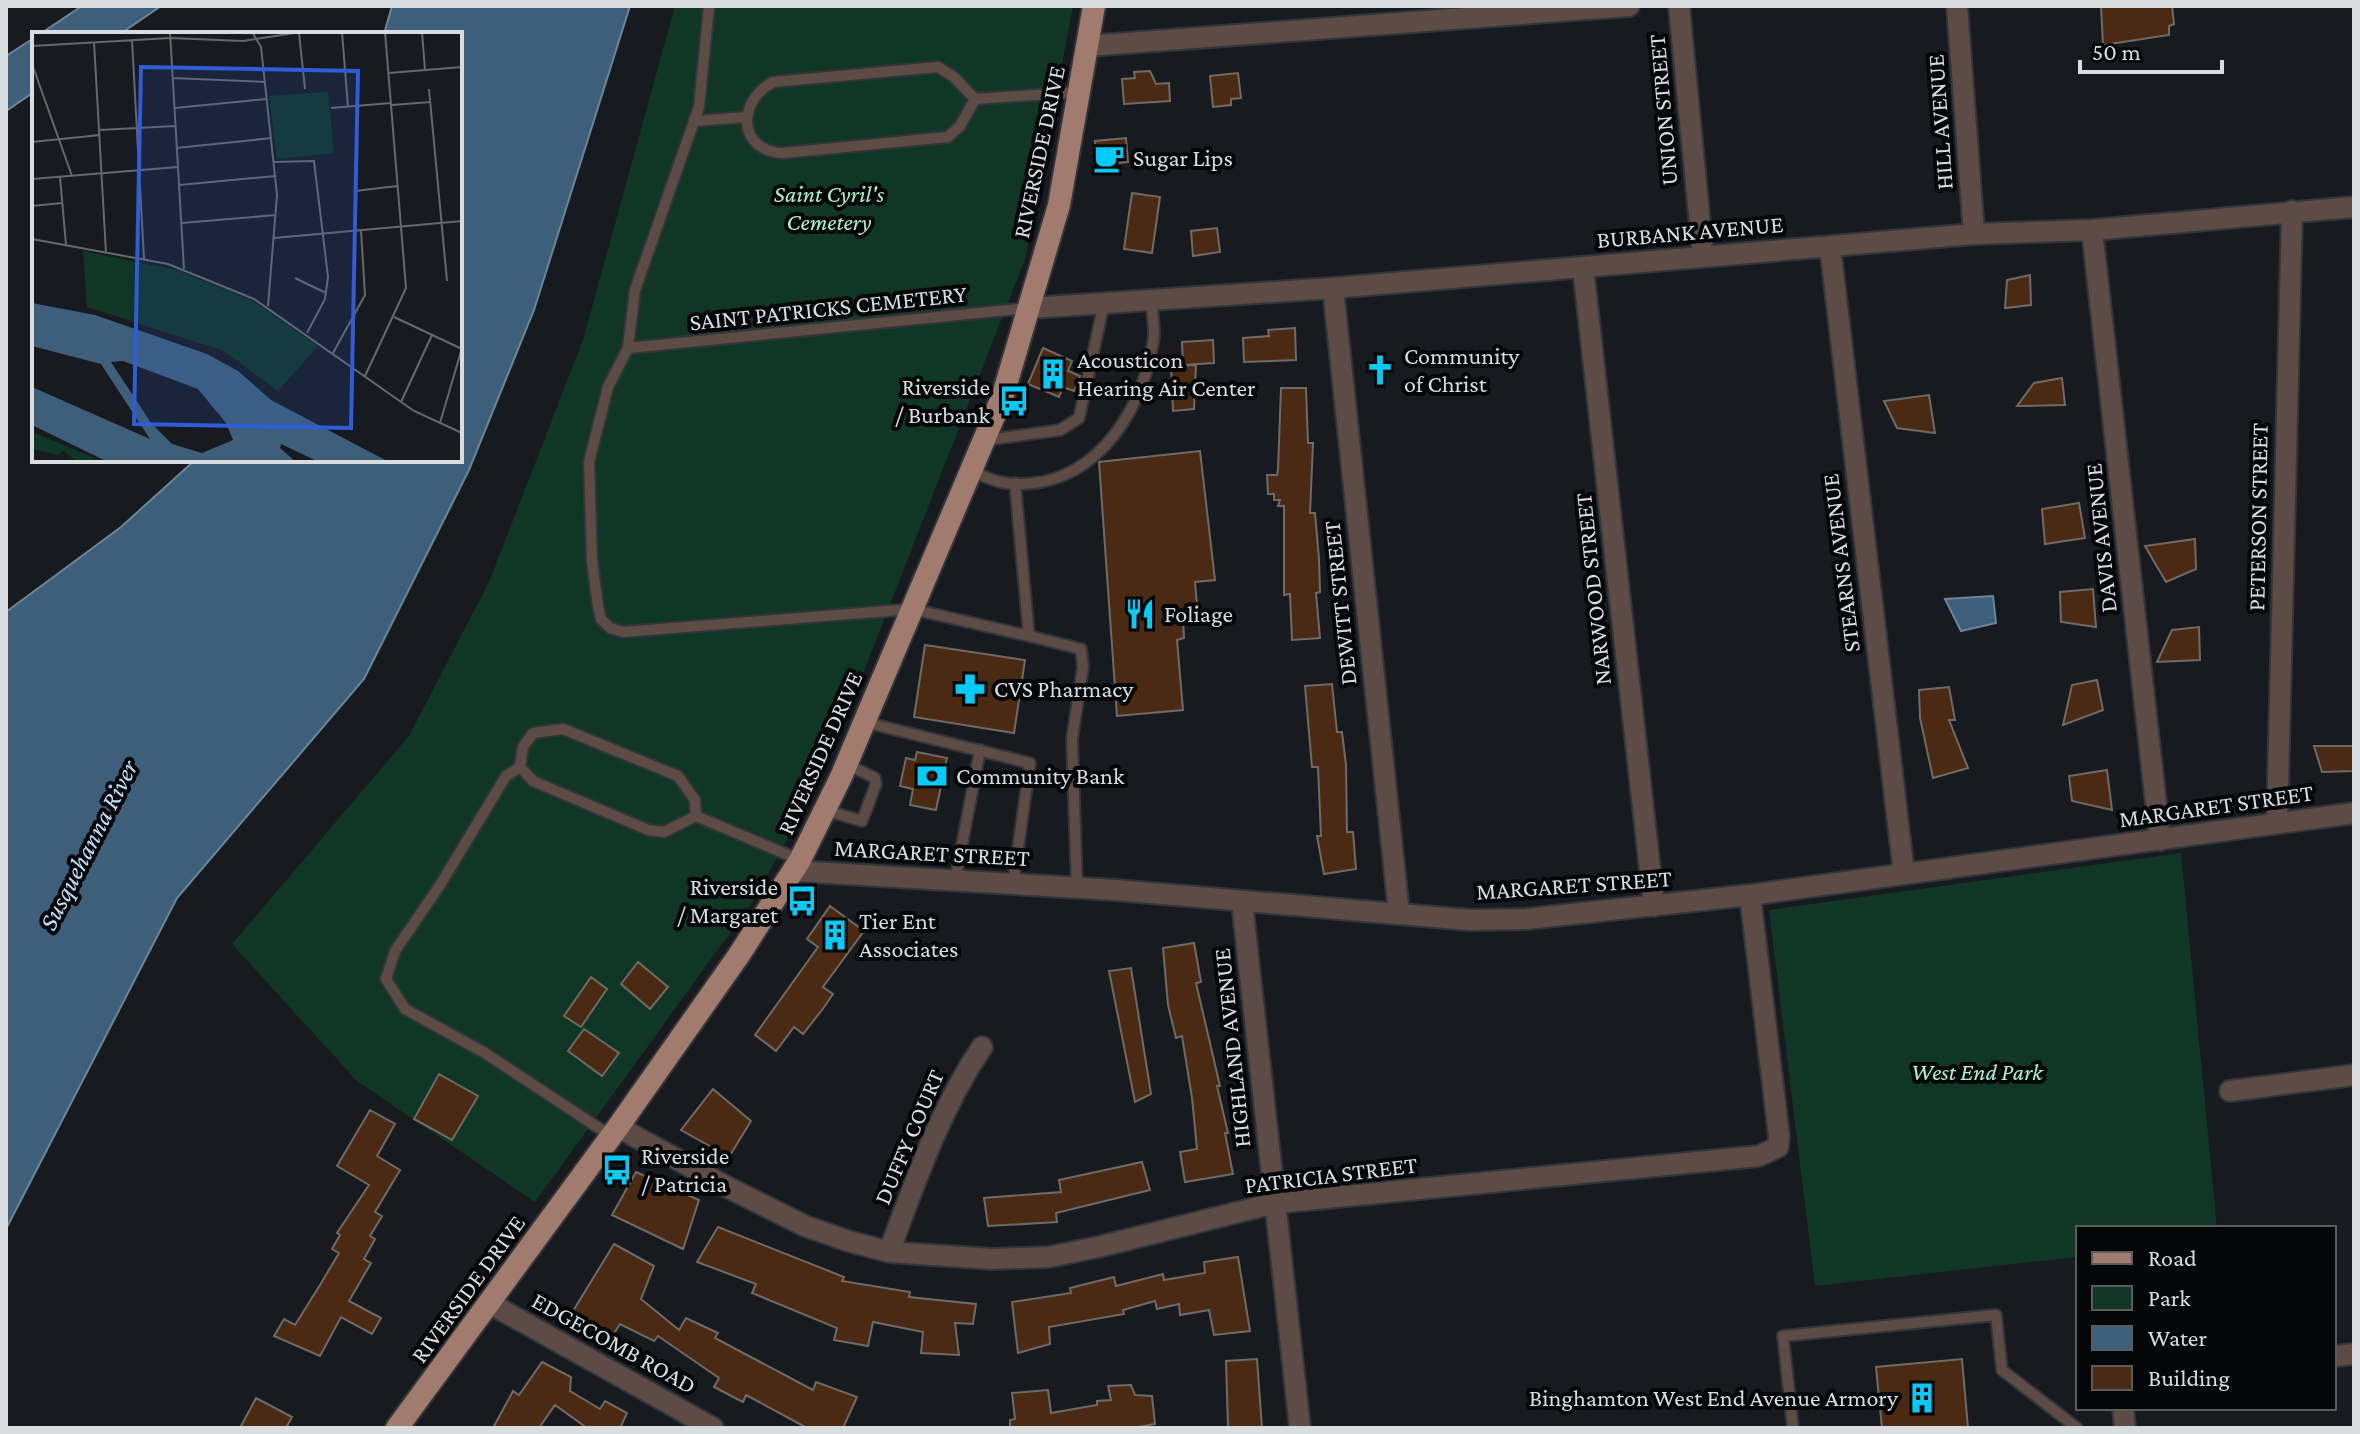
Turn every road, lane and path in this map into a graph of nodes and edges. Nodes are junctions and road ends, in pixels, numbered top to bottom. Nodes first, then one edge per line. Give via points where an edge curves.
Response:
1 (709, 6) edge
2 (1094, 6) edge
3 (1629, 6) edge
4 (1679, 6) edge
5 (1957, 6) edge
6 (1087, 46) junction
7 (1079, 92) junction
8 (975, 99) junction
9 (746, 117) junction
10 (695, 121) junction
11 (2354, 207) edge
12 (2292, 211) junction
13 (2092, 230) junction
14 (1974, 234) junction
15 (1830, 246) junction
16 (1703, 256) junction
17 (1583, 267) junction
18 (1333, 288) junction
19 (1151, 300) junction
20 (1104, 303) junction
21 (1031, 308) junction
22 (628, 348) junction
23 (984, 440) junction
24 (970, 471) junction
25 (1015, 483) junction
26 (912, 609) junction
27 (1029, 636) junction
28 (864, 722) junction
29 (980, 750) junction
30 (846, 764) junction
31 (520, 767) junction
32 (825, 810) junction
33 (2354, 813) edge
34 (696, 816) junction
35 (2277, 823) junction
36 (2160, 840) junction
37 (798, 865) junction
38 (1904, 874) junction
39 (955, 881) junction
40 (1013, 884) junction
41 (1077, 888) junction
42 (1750, 895) junction
43 (1242, 902) junction
44 (1654, 906) junction
45 (1399, 913) junction
46 (982, 1047) dead end
47 (2354, 1075) edge
48 (2230, 1091) dead end
49 (614, 1131) junction
50 (1275, 1203) junction
51 (889, 1252) junction
52 (489, 1303) junction
53 (397, 1428) edge
54 (713, 1428) edge
55 (1300, 1428) edge
56 (1793, 1428) edge
57 (2077, 1428) edge

1 - 10 lane
2 - 6 main road, RIVERSIDE DRIVE
3 - 6 street
4 - 16 street, UNION STREET
5 - 14 street, HILL AVENUE
6 - 7 main road, RIVERSIDE DRIVE
7 - 8 lane
7 - 21 main road, RIVERSIDE DRIVE via 1059,205
8 - 9 lane via 938,67 773,82 753,96
8 - 9 lane via 948,137 783,153 757,144
9 - 10 lane
10 - 22 lane via 635,290
11 - 12 street, BURBANK AVENUE
12 - 13 street, BURBANK AVENUE
12 - 35 street, PETERSON STREET
13 - 14 street, BURBANK AVENUE
13 - 36 street, DAVIS AVENUE
14 - 15 street, BURBANK AVENUE
15 - 16 street, BURBANK AVENUE
15 - 38 street, STEARNS AVENUE
16 - 17 street, BURBANK AVENUE
17 - 18 street, BURBANK AVENUE
17 - 44 street, NARWOOD STREET
18 - 19 street, BURBANK AVENUE
18 - 45 street, DEWITT STREET
19 - 20 street, BURBANK AVENUE
19 - 25 lane via 1151,353 1140,389 1112,440 1086,466 1066,476
20 - 21 street, BURBANK AVENUE
20 - 23 lane via 1079,418 1060,430
21 - 22 lane, SAINT PATRICKS CEMETERY
21 - 23 main road, RIVERSIDE DRIVE
22 - 26 lane via 608,387 589,462 594,576 601,619 610,628 623,632
23 - 24 main road, RIVERSIDE DRIVE
24 - 25 lane
24 - 26 main road, RIVERSIDE DRIVE
25 - 27 lane
26 - 27 lane
26 - 28 main road, RIVERSIDE DRIVE
27 - 41 lane via 1081,649 1072,739
28 - 29 lane
28 - 30 main road, RIVERSIDE DRIVE
29 - 39 lane
29 - 40 lane via 1030,763
30 - 32 main road, RIVERSIDE DRIVE
30 - 32 lane via 875,778 862,821
31 - 34 lane via 533,781 648,830 664,832
31 - 34 lane via 523,747 533,733 563,729 678,776 695,800
31 - 49 lane via 506,776 395,951 386,979 405,1009
32 - 37 main road, RIVERSIDE DRIVE
33 - 35 street, MARGARET STREET
34 - 37 lane
35 - 36 street, MARGARET STREET
36 - 38 street, MARGARET STREET
37 - 39 street, MARGARET STREET
37 - 49 main road, RIVERSIDE DRIVE
38 - 42 street, MARGARET STREET
39 - 40 street, MARGARET STREET
40 - 41 street, MARGARET STREET
41 - 43 street, MARGARET STREET
42 - 44 street, MARGARET STREET
42 - 50 street, PATRICIA STREET via 1779,1136 1772,1152
43 - 45 street, MARGARET STREET
43 - 50 street, HIGHLAND AVENUE
44 - 45 street, MARGARET STREET via 1512,919
46 - 51 street, DUFFY COURT via 954,1088
47 - 48 street
49 - 51 street, PATRICIA STREET via 805,1226
49 - 52 main road, RIVERSIDE DRIVE
50 - 51 street, PATRICIA STREET via 1049,1257
50 - 55 street, HIGHLAND AVENUE
52 - 53 main road, RIVERSIDE DRIVE
52 - 54 street, EDGECOMB ROAD
56 - 57 lane via 1783,1336 1996,1315 2002,1370

